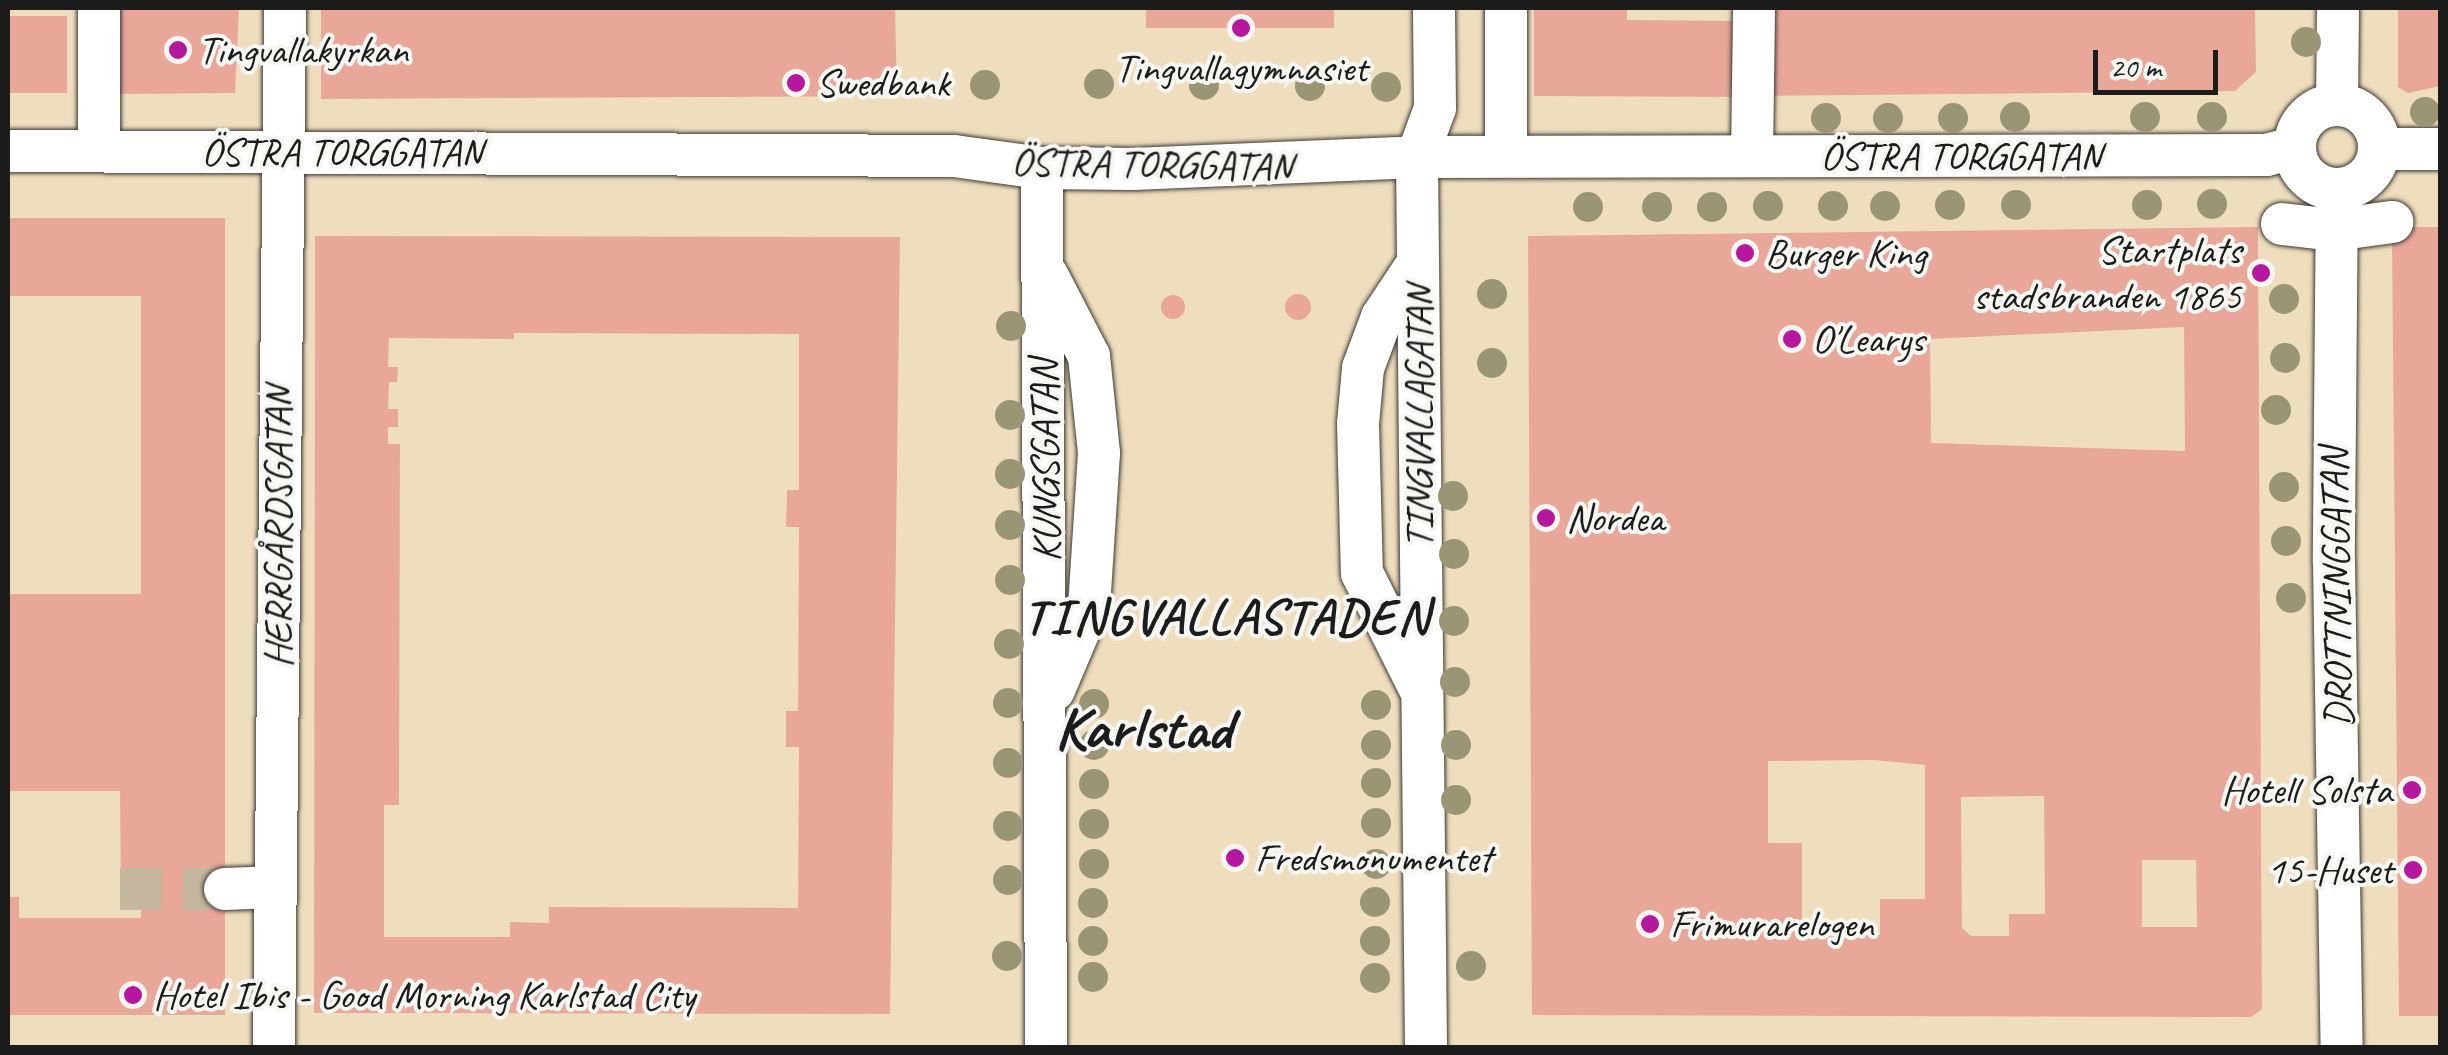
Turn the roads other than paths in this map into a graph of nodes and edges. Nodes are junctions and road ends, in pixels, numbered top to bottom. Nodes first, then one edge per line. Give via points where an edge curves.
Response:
1 (98, 8) edge
2 (285, 8) edge
3 (1434, 8) edge
4 (1506, 8) edge
5 (1754, 8) edge
6 (2338, 8) edge
7 (2337, 105) junction
8 (2295, 148) junction
9 (2379, 148) junction
10 (2440, 149) edge
11 (8, 151) edge
12 (99, 151) junction
13 (281, 152) junction
14 (1506, 156) junction
15 (1752, 156) junction
16 (1417, 157) junction
17 (1042, 168) junction
18 (2336, 210) junction
19 (2392, 222) dead end
20 (2282, 224) dead end
21 (1418, 263) junction
22 (1422, 692) junction
23 (276, 887) junction
24 (225, 889) tunnel mouth
25 (274, 1048) edge
26 (1046, 1048) edge
27 (1426, 1048) edge
28 (2342, 1048) edge

1 - 12 street
2 - 13 street, HERRGÅRDSGATAN
3 - 16 street, TINGVALLAGATAN via 1435,108
4 - 14 street
5 - 15 street
6 - 7 street
7 - 8 street via 2307,117
7 - 9 street via 2369,120
8 - 15 street, ÖSTRA TORGGATAN via 2266,155
8 - 18 street via 2310,180
9 - 10 street
9 - 18 street via 2368,176
11 - 12 street, ÖSTRA TORGGATAN
12 - 13 street, ÖSTRA TORGGATAN
13 - 17 street, ÖSTRA TORGGATAN via 954,156
13 - 23 street, HERRGÅRDSGATAN
14 - 15 street, ÖSTRA TORGGATAN
14 - 16 street, ÖSTRA TORGGATAN
16 - 17 street, ÖSTRA TORGGATAN via 1308,167
16 - 21 street, TINGVALLAGATAN
17 - 26 street, KUNGSGATAN
18 - 19 street
18 - 20 street
18 - 28 street, DROTTNINGGATAN
21 - 22 street, TINGVALLAGATAN
21 - 22 street, TINGVALLAGATAN via 1370,351 1358,424 1362,574
22 - 27 street, TINGVALLAGATAN
23 - 24 street
23 - 25 street, HERRGÅRDSGATAN

